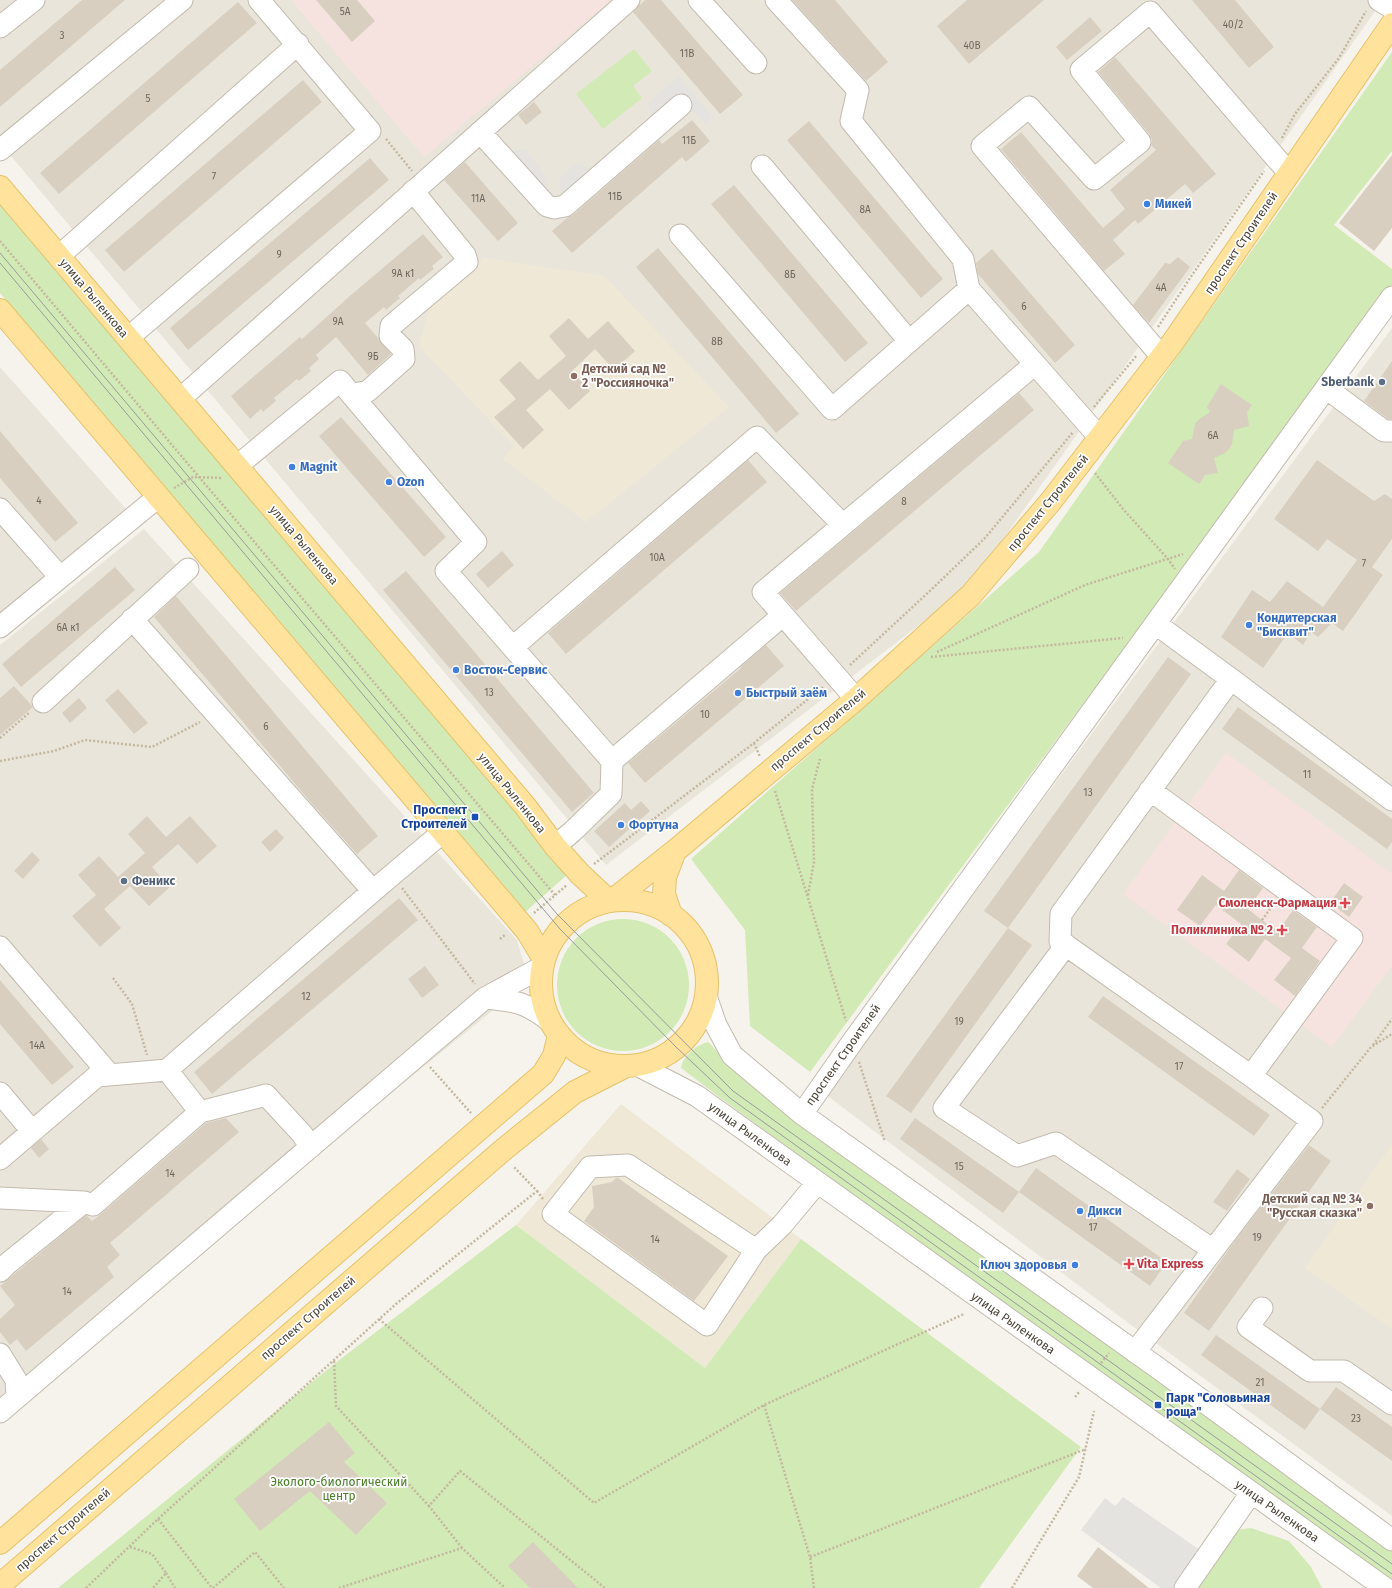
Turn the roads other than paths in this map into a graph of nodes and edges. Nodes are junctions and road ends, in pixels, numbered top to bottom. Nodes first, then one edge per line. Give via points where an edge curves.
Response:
1 (34, 0) edge
2 (182, 0) edge
3 (259, 0) edge
4 (629, 0) edge
5 (699, 0) edge
6 (776, 0) edge
7 (1374, 3) edge
8 (1392, 8) edge
9 (1392, 24) edge
10 (0, 27) edge
11 (298, 44) junction
12 (756, 64) dead end
13 (681, 106) dead end
14 (480, 132) junction
15 (0, 150) edge
16 (762, 166) dead end
17 (1289, 173) junction
18 (0, 187) edge
19 (413, 191) junction
20 (680, 235) dead end
21 (59, 256) junction
22 (969, 289) junction
23 (1392, 297) edge
24 (0, 310) edge
25 (128, 338) junction
26 (909, 342) junction
27 (1155, 349) junction
28 (1035, 364) junction
29 (1326, 388) junction
30 (352, 395) junction
31 (180, 399) junction
32 (1392, 431) edge
33 (1100, 438) junction
34 (241, 471) junction
35 (158, 497) junction
36 (0, 509) edge
37 (843, 525) junction
38 (188, 569) dead end
39 (60, 577) junction
40 (782, 616) junction
41 (132, 619) junction
42 (0, 627) edge
43 (1151, 631) junction
44 (513, 647) junction
45 (1231, 679) junction
46 (856, 699) junction
47 (43, 702) road end
48 (612, 761) junction
49 (1150, 790) junction
50 (1392, 800) edge
51 (443, 832) junction
52 (555, 846) junction
53 (675, 851) junction
54 (373, 891) junction
55 (611, 901) junction
56 (671, 915) junction
57 (1066, 945) junction
58 (0, 947) edge
59 (543, 963) junction
60 (482, 993) junction
61 (706, 996) junction
62 (554, 1028) junction
63 (632, 1065) junction
64 (160, 1070) junction
65 (110, 1075) junction
66 (1251, 1076) junction
67 (0, 1092) edge
68 (200, 1112) junction
69 (802, 1114) junction
70 (32, 1131) junction
71 (311, 1147) junction
72 (0, 1159) edge
73 (817, 1183) junction
74 (0, 1198) edge
75 (84, 1202) junction
76 (756, 1250) junction
77 (1213, 1250) junction
78 (0, 1271) edge
79 (1262, 1308) dead end
80 (1127, 1346) junction
81 (0, 1354) edge
82 (17, 1397) junction
83 (1392, 1404) edge
84 (0, 1412) edge
85 (1251, 1493) junction
86 (1392, 1540) edge
87 (0, 1543) edge
88 (0, 1585) edge
89 (1381, 1587) edge
90 (1185, 1588) edge

1 - 10 street
2 - 15 street
3 - 11 street
4 - 14 street
5 - 12 street
6 - 22 street via 858,90 851,121 963,260
7 - 8 street
9 - 17 main road, проспект Строителей
11 - 21 street
11 - 25 street via 370,131
13 - 14 street via 565,206 554,208 547,206
14 - 19 street
16 - 26 street
17 - 27 main road, проспект Строителей
17 - 27 street via 1150,12 1081,70 1140,142 1117,161 1094,179 1029,107 982,146
18 - 21 main road, улица Рыленкова
19 - 30 street via 465,255 467,262 391,326 390,336 403,349 404,359 368,391
19 - 31 street
20 - 26 street via 832,409
21 - 25 main road, улица Рыленкова
22 - 26 street
22 - 28 street
23 - 29 street, проспект Строителей
24 - 35 main road
25 - 31 main road, улица Рыленкова
27 - 33 main road, проспект Строителей
28 - 33 street
28 - 37 street
29 - 32 street via 1384,431
29 - 43 street, проспект Строителей
30 - 34 street via 340,381
30 - 44 street via 476,542 446,570
31 - 34 main road, улица Рыленкова
33 - 46 main road, проспект Строителей via 1051,501 971,595
34 - 52 main road, улица Рыленкова via 525,806
35 - 39 street
35 - 51 main road
36 - 39 street
37 - 40 street via 763,592
37 - 44 street via 757,437
38 - 41 street
39 - 42 street
40 - 46 street
40 - 48 street
41 - 47 street
41 - 54 street
43 - 45 street
43 - 69 street, проспект Строителей via 852,1041
44 - 48 street
45 - 49 street
45 - 50 street
46 - 53 main road, проспект Строителей
48 - 52 street via 612,794
49 - 57 street via 1061,914 1060,941
49 - 66 street via 1352,938
51 - 54 street
51 - 59 main road via 534,941
52 - 55 main road, улица Рыленкова via 580,874
53 - 55 main road, проспект Строителей
53 - 56 main road via 665,877 664,894
54 - 64 street
55 - 56 main road via 634,900 653,905
55 - 59 main road via 593,906 566,923 551,943
56 - 61 main road via 688,930 700,950 706,972
57 - 66 street
57 - 77 street via 944,1108 1017,1156 1056,1143
58 - 65 street
59 - 60 street
59 - 62 main road via 540,986 543,1004
60 - 62 street via 533,1008
60 - 71 street via 419,1055
61 - 63 main road via 698,1020 683,1041 658,1059
61 - 69 street via 716,1025 732,1055
62 - 63 main road via 578,1052 589,1058 601,1063
62 - 87 main road via 554,1056 543,1074
63 - 73 street, улица Рыленкова via 697,1096
63 - 88 main road, проспект Строителей via 575,1092 503,1150
64 - 65 street
64 - 68 street
65 - 70 street via 96,1076
66 - 77 street via 1312,1121
67 - 70 street
68 - 71 street via 266,1095
68 - 75 street via 93,1205
69 - 80 street
70 - 72 street
71 - 82 street
73 - 76 street via 782,1225
73 - 85 street, улица Рыленкова
74 - 75 street
75 - 78 street
76 - 76 street via 707,1325 553,1214 590,1167 628,1165
77 - 80 street
79 - 83 street via 1248,1327 1310,1371 1344,1371
80 - 86 street
81 - 82 street via 16,1380
82 - 84 street
85 - 89 street, улица Рыленкова
85 - 90 street

